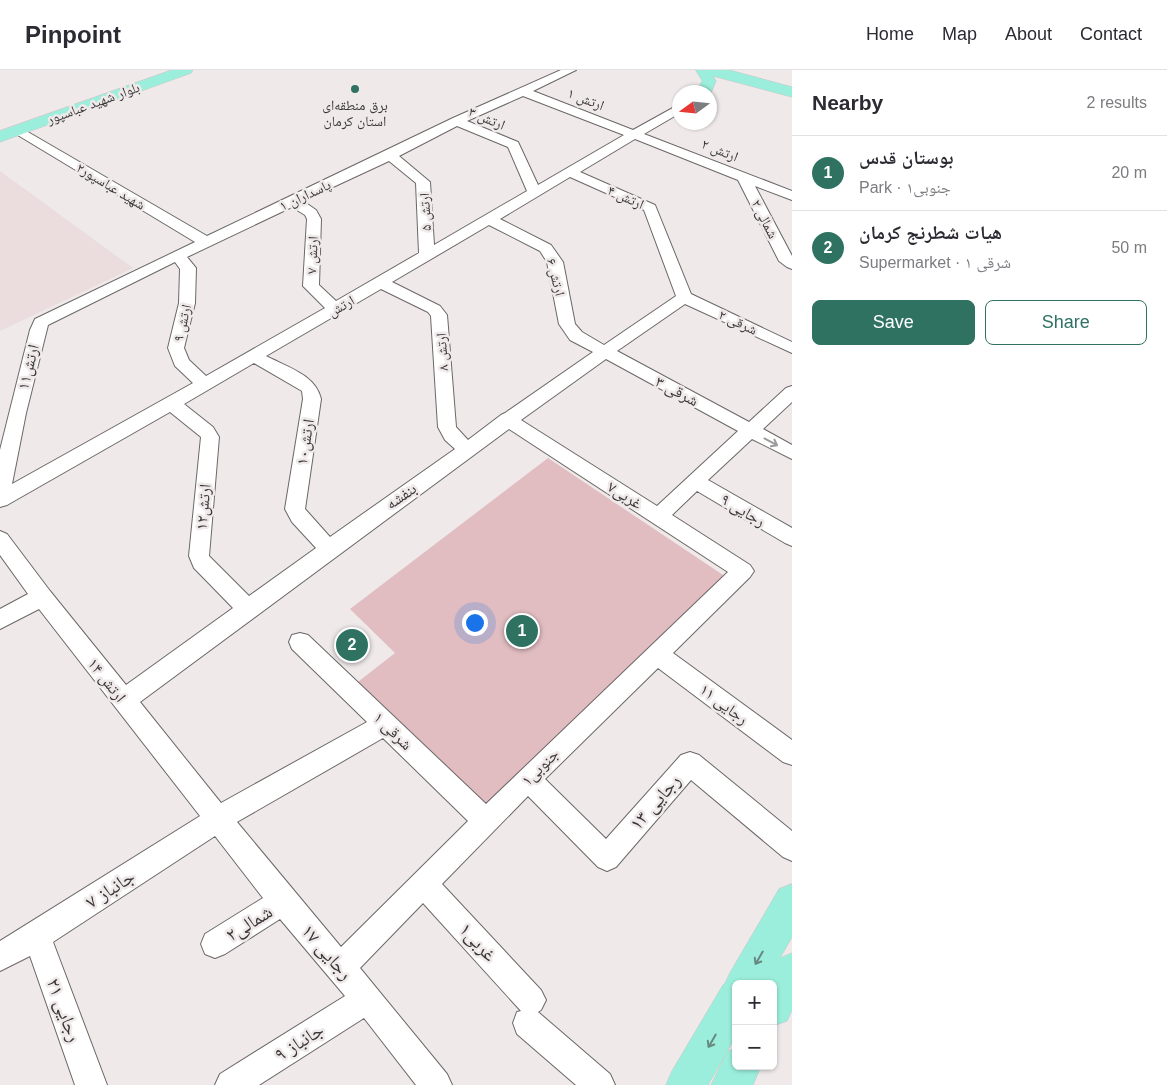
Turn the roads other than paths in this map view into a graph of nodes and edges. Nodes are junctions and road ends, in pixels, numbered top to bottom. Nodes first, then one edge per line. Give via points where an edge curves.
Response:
1 (161, 70) edge
2 (186, 70) edge
3 (570, 70) edge
4 (703, 70) edge
5 (708, 70) edge
6 (733, 73) edge
7 (707, 85) edge
8 (717, 90) edge
9 (785, 90) edge
10 (524, 92) junction
11 (56, 112) junction
12 (672, 113) edge
13 (457, 121) junction
14 (0, 127) edge
15 (17, 131) junction
16 (637, 134) junction
17 (0, 137) edge
18 (390, 155) junction
19 (569, 172) junction
20 (743, 177) junction
21 (534, 192) junction
22 (792, 196) edge
23 (293, 201) junction
24 (489, 219) junction
25 (205, 241) junction
26 (177, 255) junction
27 (427, 255) junction
28 (789, 263) edge
29 (380, 282) junction
30 (684, 297) junction
31 (335, 309) junction
32 (42, 322) joint
33 (792, 348) edge
34 (604, 352) junction
35 (254, 356) junction
36 (205, 384) junction
37 (792, 392) edge
38 (172, 404) junction
39 (17, 413) junction
40 (507, 419) junction
41 (0, 421) edge
42 (750, 431) junction
43 (467, 449) junction
44 (792, 453) edge
45 (695, 481) junction
46 (0, 495) edge
47 (0, 500) edge
48 (659, 516) junction
49 (792, 538) edge
50 (0, 539) edge
51 (328, 548) junction
52 (743, 570) joint
53 (42, 597) junction
54 (247, 608) junction
55 (0, 620) edge
56 (300, 642) dead end
57 (656, 654) junction
58 (123, 701) junction
59 (385, 724) junction
60 (792, 754) edge
61 (528, 779) junction
62 (218, 819) junction
63 (486, 822) junction
64 (792, 848) edge
65 (424, 884) junction
66 (283, 901) junction
67 (789, 914) edge
68 (37, 936) junction
69 (215, 944) dead end
70 (0, 957) edge
71 (341, 967) junction
72 (792, 972) edge
73 (747, 980) edge
74 (367, 998) junction
75 (777, 1000) edge
76 (732, 1005) edge
77 (91, 1085) edge
78 (230, 1085) edge
79 (436, 1085) edge
80 (598, 1085) edge
81 (686, 1085) edge

1 - 11 main road, بلوار شهید عباسپور
2 - 11 main road, بلوار شهید عباسپور
3 - 10 street, پاسداران ۱
4 - 7 main road via 709,81
5 - 6 main road
6 - 9 main road
8 - 9 main road via 742,86
10 - 13 street, پاسداران ۱
10 - 16 street, ارتش ۱
11 - 14 main road, بلوار شهید عباسپور
11 - 15 main road, بلوار شهید عباسپور
12 - 16 street, ارتش
13 - 18 street, پاسداران ۱
13 - 21 street, ارتش ۳ via 513,145
15 - 17 main road, بلوار شهید عباسپور
15 - 25 street, شهید عباسپور۲
16 - 19 street, ارتش
16 - 20 street, ارتش ۲
18 - 23 street, پاسداران ۱
18 - 27 street, ارتش ۵ via 423,182
19 - 21 street, ارتش
19 - 30 street, ارتش ۴ via 650,208
20 - 22 street, ارتش ۲
20 - 28 street, شمالی ۲
21 - 24 street, ارتش
23 - 25 street, پاسداران ۱
23 - 31 street, ارتش ۷ via 314,219 310,286
24 - 27 street, ارتش
24 - 34 street, ارتش ۶ via 546,248 555,262 567,324 576,336
25 - 26 street, پاسداران ۱
26 - 32 street, پاسداران ۱
26 - 36 street, ارتش ۹ via 188,268 188,283 187,303 176,348 181,362
27 - 29 street, ارتش
29 - 31 street, ارتش
29 - 43 street, ارتش ۸ via 434,309 438,315 447,427
30 - 33 street, شرقی ۲
30 - 34 street, بنفشه
31 - 35 street, ارتش
32 - 39 street, ارتش۱۱
34 - 40 street, بنفشه
34 - 42 street, شرقی ۳
35 - 36 street, ارتش
35 - 51 street, ارتش۱۰ via 310,389 312,399 295,509 299,518
36 - 38 street, ارتش
37 - 42 street
38 - 47 street, ارتش
38 - 54 street, ارتش۱۲ via 210,437 198,556
39 - 41 street
39 - 46 street, ارتش۱۱
40 - 43 street, بنفشه
40 - 48 street, غربی۷
42 -> 44 street, شرقی ۳
42 - 45 street
43 - 51 street, بنفشه
45 - 48 street
45 - 49 street, رجایی ۹
48 - 52 street, غربی۷
50 - 53 street, ارتش ۱۴
51 - 54 street, بنفشه
52 - 57 street, جنوبی۱
53 - 55 street
53 - 58 street, ارتش ۱۴
54 - 58 street, بنفشه
56 - 59 street, شرقی ۱
57 - 60 street, رجایی ۱۱
57 - 61 street, جنوبی۱
58 - 62 street, ارتش ۱۴
59 - 62 street, جانباز ۷
59 - 63 street, شرقی ۱
61 - 63 street, جنوبی۱
61 - 64 street, رجایی ۱۳ via 607,858 690,763
62 - 66 street, رجایی ۱۷
62 - 68 street, جانباز ۷
63 - 65 street, جنوبی۱
65 - 71 street, جنوبی۱
65 - 80 street, غربی۱ via 530,1012
66 - 69 street, شمالی۲
66 - 71 street, رجایی ۱۷
67 -> 73 main road
68 - 70 street, جانباز ۷
68 - 77 street, رجایی ۲۱
71 - 74 street, رجایی ۱۷
72 - 75 main road
74 - 78 street, جانباز ۹
74 - 79 street, رجایی ۱۷
76 -> 81 main road

